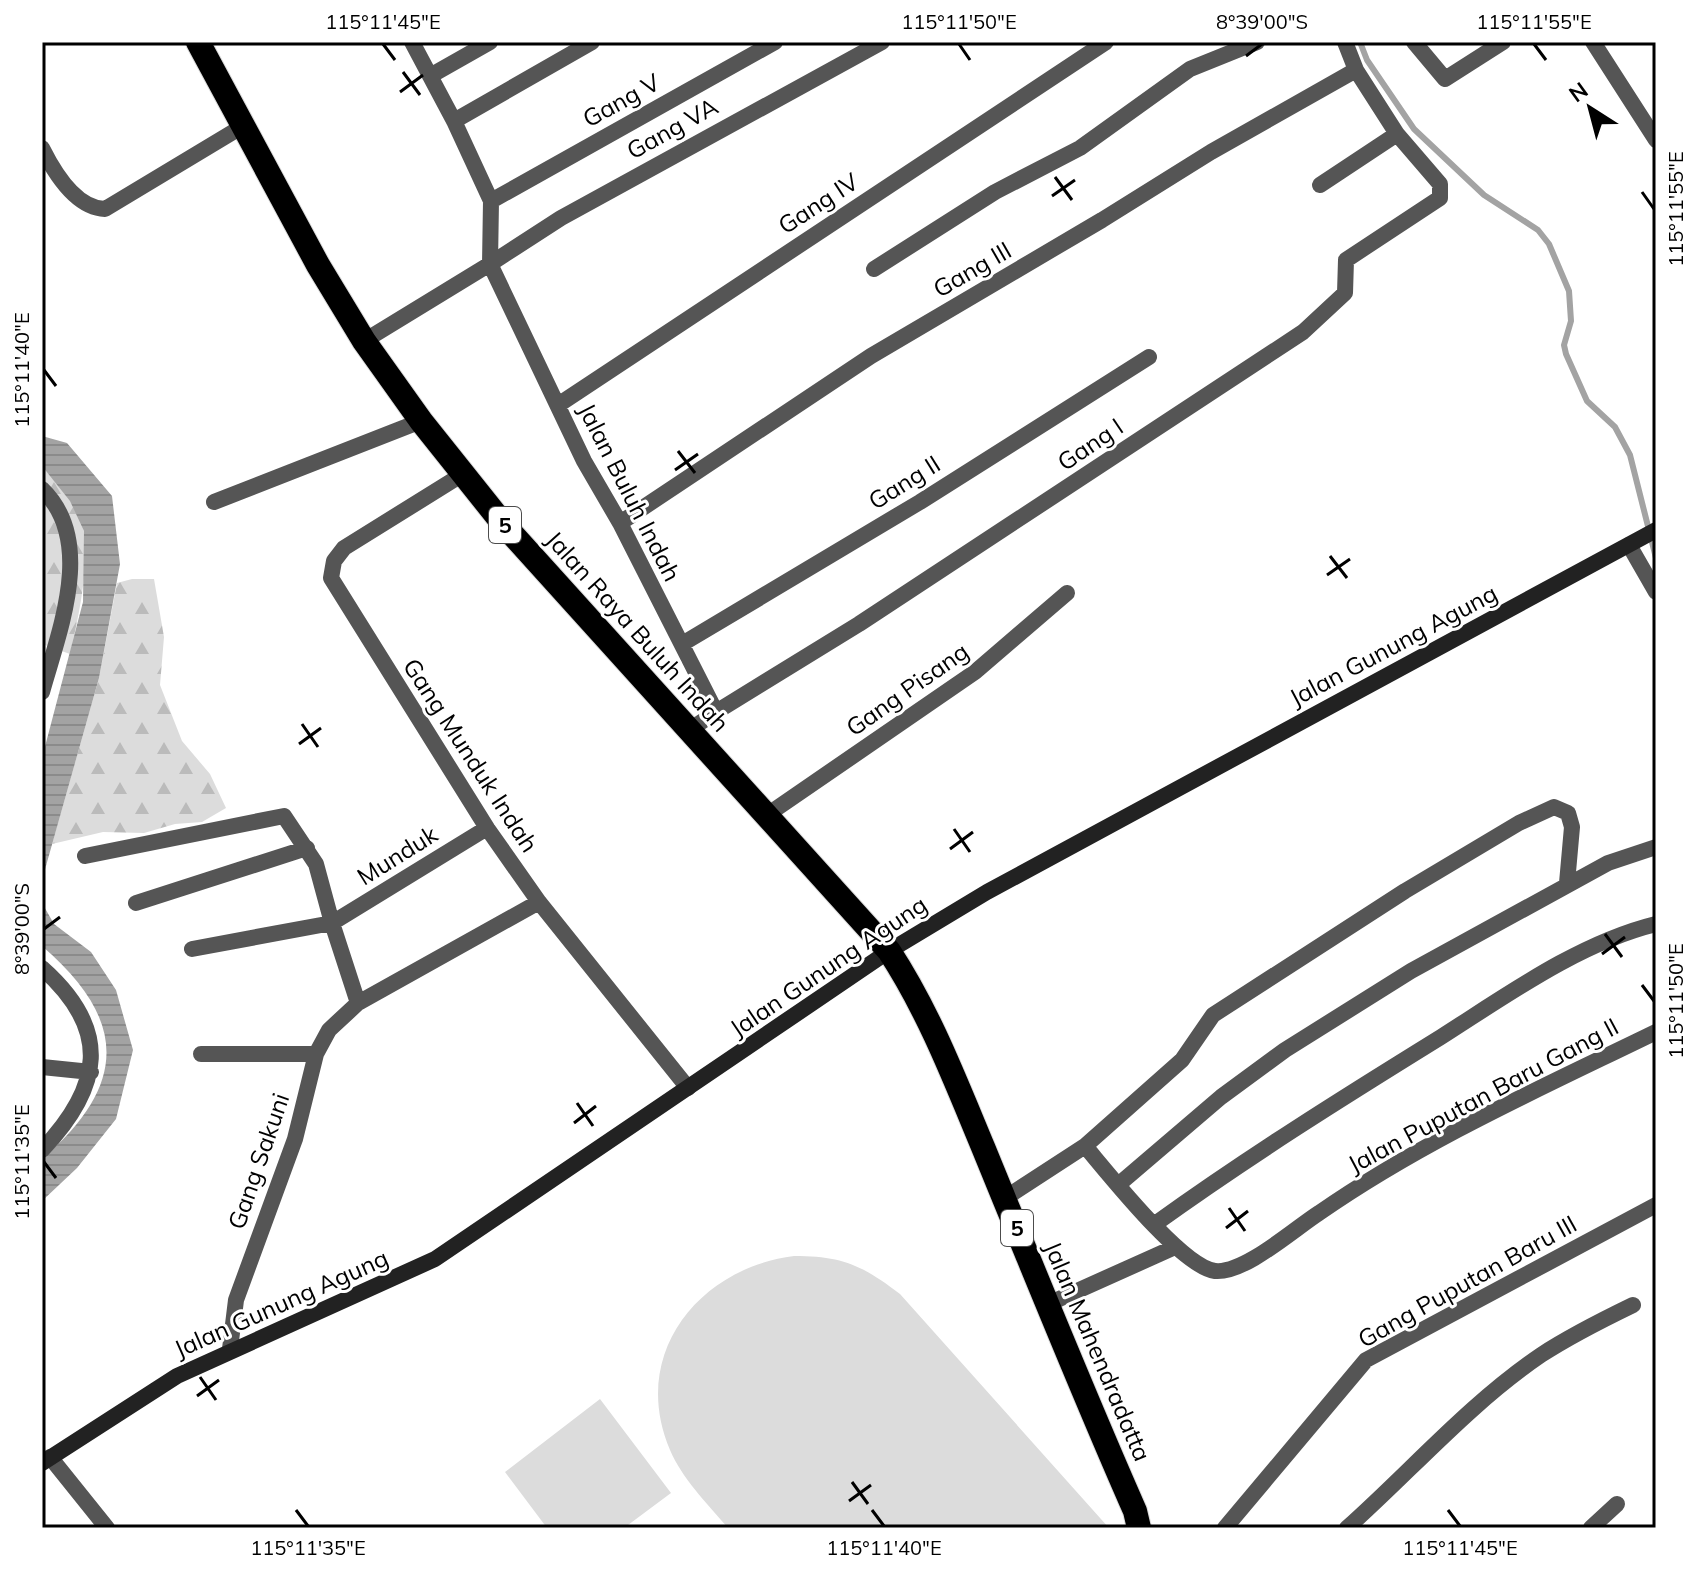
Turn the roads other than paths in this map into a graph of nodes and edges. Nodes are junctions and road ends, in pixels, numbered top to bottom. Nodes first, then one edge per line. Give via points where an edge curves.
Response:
1 (198, 42) edge
2 (412, 42) edge
3 (490, 42) edge
4 (592, 42) edge
5 (775, 42) edge
6 (882, 42) edge
7 (1106, 42) edge
8 (1257, 42) edge
9 (1345, 42) edge
10 (1414, 42) edge
11 (1503, 42) edge
12 (1593, 42) edge
13 (1356, 70) junction
14 (430, 76) junction
15 (454, 121) junction
16 (243, 126) junction
17 (1397, 134) junction
18 (1656, 140) edge
19 (42, 148) edge
20 (1320, 185) dead end
21 (491, 201) junction
22 (490, 264) junction
23 (874, 269) dead end
24 (364, 341) junction
25 (1149, 357) dead end
26 (558, 405) junction
27 (421, 421) junction
28 (463, 474) junction
29 (42, 489) edge
30 (214, 502) dead end
31 (620, 523) junction
32 (1643, 537) edge
33 (1656, 592) edge
34 (1067, 593) dead end
35 (682, 644) junction
36 (42, 692) edge
37 (716, 712) junction
38 (691, 729) junction
39 (767, 815) junction
40 (487, 828) junction
41 (1656, 847) edge
42 (307, 848) junction
43 (85, 856) dead end
44 (1567, 883) junction
45 (539, 902) junction
46 (136, 903) dead end
47 (332, 923) junction
48 (1656, 924) edge
49 (192, 949) dead end
50 (889, 951) junction
51 (42, 968) edge
52 (42, 983) edge
53 (61, 985) junction
54 (358, 1003) junction
55 (1656, 1032) edge
56 (201, 1054) dead end
57 (316, 1054) junction
58 (42, 1067) edge
59 (91, 1072) junction
60 (688, 1088) junction
61 (1085, 1146) junction
62 (42, 1150) edge
63 (1118, 1185) junction
64 (1005, 1198) junction
65 (1656, 1205) edge
66 (1155, 1224) junction
67 (1175, 1247) junction
68 (1048, 1304) junction
69 (1633, 1305) dead end
70 (230, 1349) junction
71 (46, 1460) edge
72 (1617, 1504) dead end
73 (1137, 1519) edge
74 (107, 1528) edge
75 (1155, 1528) edge
76 (1225, 1528) edge
77 (1347, 1528) edge
78 (1591, 1528) edge

1 - 16 highway, Jalan Raya Buluh Indah / 5
2 - 14 street, Jalan Buluh Indah
3 - 14 street
4 - 15 street
5 - 21 street, Gang V
6 - 22 street, Gang VA via 588,203
7 - 26 street, Gang IV
8 - 23 street via 1190,69 1080,148 995,192
9 - 13 street
10 - 11 street via 1445,79
12 - 18 street
13 - 17 street
13 - 31 street, Gang III via 871,356
14 - 15 street, Jalan Buluh Indah
15 - 21 street, Jalan Buluh Indah
16 - 19 street via 105,209 76,197
16 - 24 highway, Jalan Raya Buluh Indah / 5
17 - 20 street
17 - 37 street, Gang I via 1440,184 1440,198 1346,260 1345,293 1303,332
21 - 22 street, Jalan Buluh Indah
22 - 24 street
22 - 26 street, Jalan Buluh Indah
24 - 27 highway, Jalan Raya Buluh Indah / 5
25 - 35 street, Gang II
26 - 31 street, Jalan Buluh Indah
27 - 28 highway, Jalan Raya Buluh Indah / 5
27 - 30 street
28 - 38 highway, Jalan Raya Buluh Indah / 5
28 - 40 street, Gang Munduk Indah via 344,548 334,561 331,578
29 - 36 street via 60,512 69,569 61,626
31 - 35 street, Jalan Buluh Indah
32 - 33 street
32 - 50 main road, Jalan Gunung Agung via 987,892
34 - 39 street, Gang Pisang via 975,672
35 - 37 street, Jalan Buluh Indah
37 - 38 street
38 - 39 highway, Jalan Raya Buluh Indah / 5
39 - 50 highway, Jalan Raya Buluh Indah / 5
40 - 45 street, Gang Munduk Indah
40 - 47 street, Munduk
41 - 44 street
42 - 43 street via 284,816
42 - 46 street
42 - 47 street
44 - 61 street via 1572,827 1568,813 1554,807 1405,891 1213,1015 1182,1060
44 - 63 street via 1285,1050
45 - 54 street, Gang Sakuni
45 - 60 street, Gang Munduk Indah
47 - 49 street
47 - 54 street
48 - 66 street via 1625,933 1511,992 1250,1155
50 - 60 main road, Jalan Gunung Agung
50 - 64 highway, Jalan Mahendradatta / 5 via 925,1015
51 - 53 street
52 - 53 street
53 - 59 street via 86,1026
54 - 57 street, Gang Sakuni via 329,1030
55 - 67 street, Jalan Puputan Baru Gang II via 1443,1137 1344,1195 1245,1264 1210,1271
56 - 57 street
57 - 70 street, Gang Sakuni via 295,1139 236,1300
58 - 59 street
59 - 62 street via 76,1110
60 - 70 main road, Jalan Gunung Agung via 435,1259
61 - 63 street
61 - 64 street
63 - 66 street
64 - 68 highway, Jalan Mahendradatta / 5
65 - 76 street, Gang Puputan Baru III via 1366,1360
66 - 67 street
67 - 68 street
68 - 73 highway, Jalan Mahendradatta / 5
69 - 77 street via 1520,1370
70 - 71 main road, Jalan Gunung Agung via 153,1390
71 - 74 street
72 - 78 street
73 - 75 highway, Jalan Mahendradatta / 5

